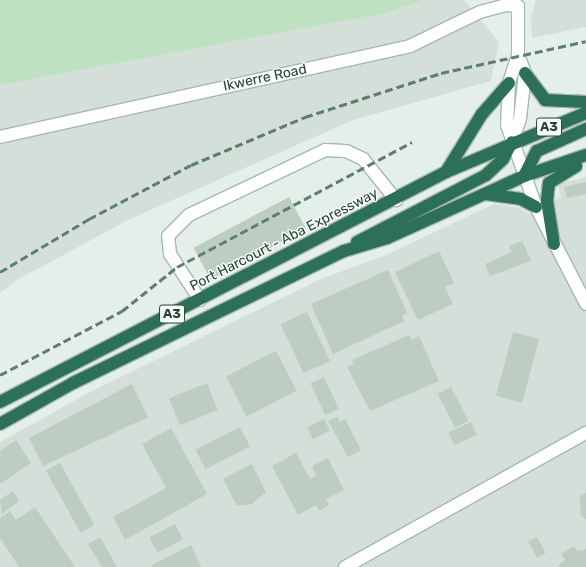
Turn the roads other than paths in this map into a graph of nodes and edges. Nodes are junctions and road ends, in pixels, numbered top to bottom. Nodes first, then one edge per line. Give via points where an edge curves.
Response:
1 (520, 3) edge
2 (518, 55) junction
3 (525, 73) junction
4 (509, 83) junction
5 (586, 102) edge
6 (586, 113) edge
7 (586, 129) edge
8 (0, 137) edge
9 (512, 142) junction
10 (586, 155) edge
11 (586, 161) edge
12 (446, 172) junction
13 (524, 176) junction
14 (483, 194) junction
15 (396, 200) junction
16 (536, 207) junction
17 (554, 244) junction
18 (344, 251) junction
19 (200, 300) junction
20 (586, 304) edge
21 (0, 402) edge
22 (0, 424) edge
23 (586, 433) edge
24 (345, 567) edge

1 - 2 street
1 - 8 street, Ikwerre Road via 480,12 410,46
2 - 3 street
2 - 4 street
3 - 5 highway via 545,100
3 - 9 street via 520,119
4 - 9 street via 507,125
4 - 12 highway via 482,114
6 - 9 highway, Port Harcourt - Aba Expressway / A3
7 - 13 highway via 537,151
9 - 12 highway, Port Harcourt - Aba Expressway / A3
9 - 13 street
9 - 18 highway via 503,159 486,175 379,228
10 - 13 highway, A3
11 - 17 highway via 549,183 547,201
12 - 15 highway, Port Harcourt - Aba Expressway / A3
13 - 14 highway, A3
13 - 16 street
14 - 16 highway via 521,199
14 - 18 highway, A3 via 394,235
15 - 19 highway, Port Harcourt - Aba Expressway / A3
15 - 19 street via 363,159 346,152 325,150 189,215 168,236 170,254
16 - 17 street
17 - 20 street
18 - 22 highway, A3 via 73,383
19 - 21 highway, Port Harcourt - Aba Expressway / A3
23 - 24 street

